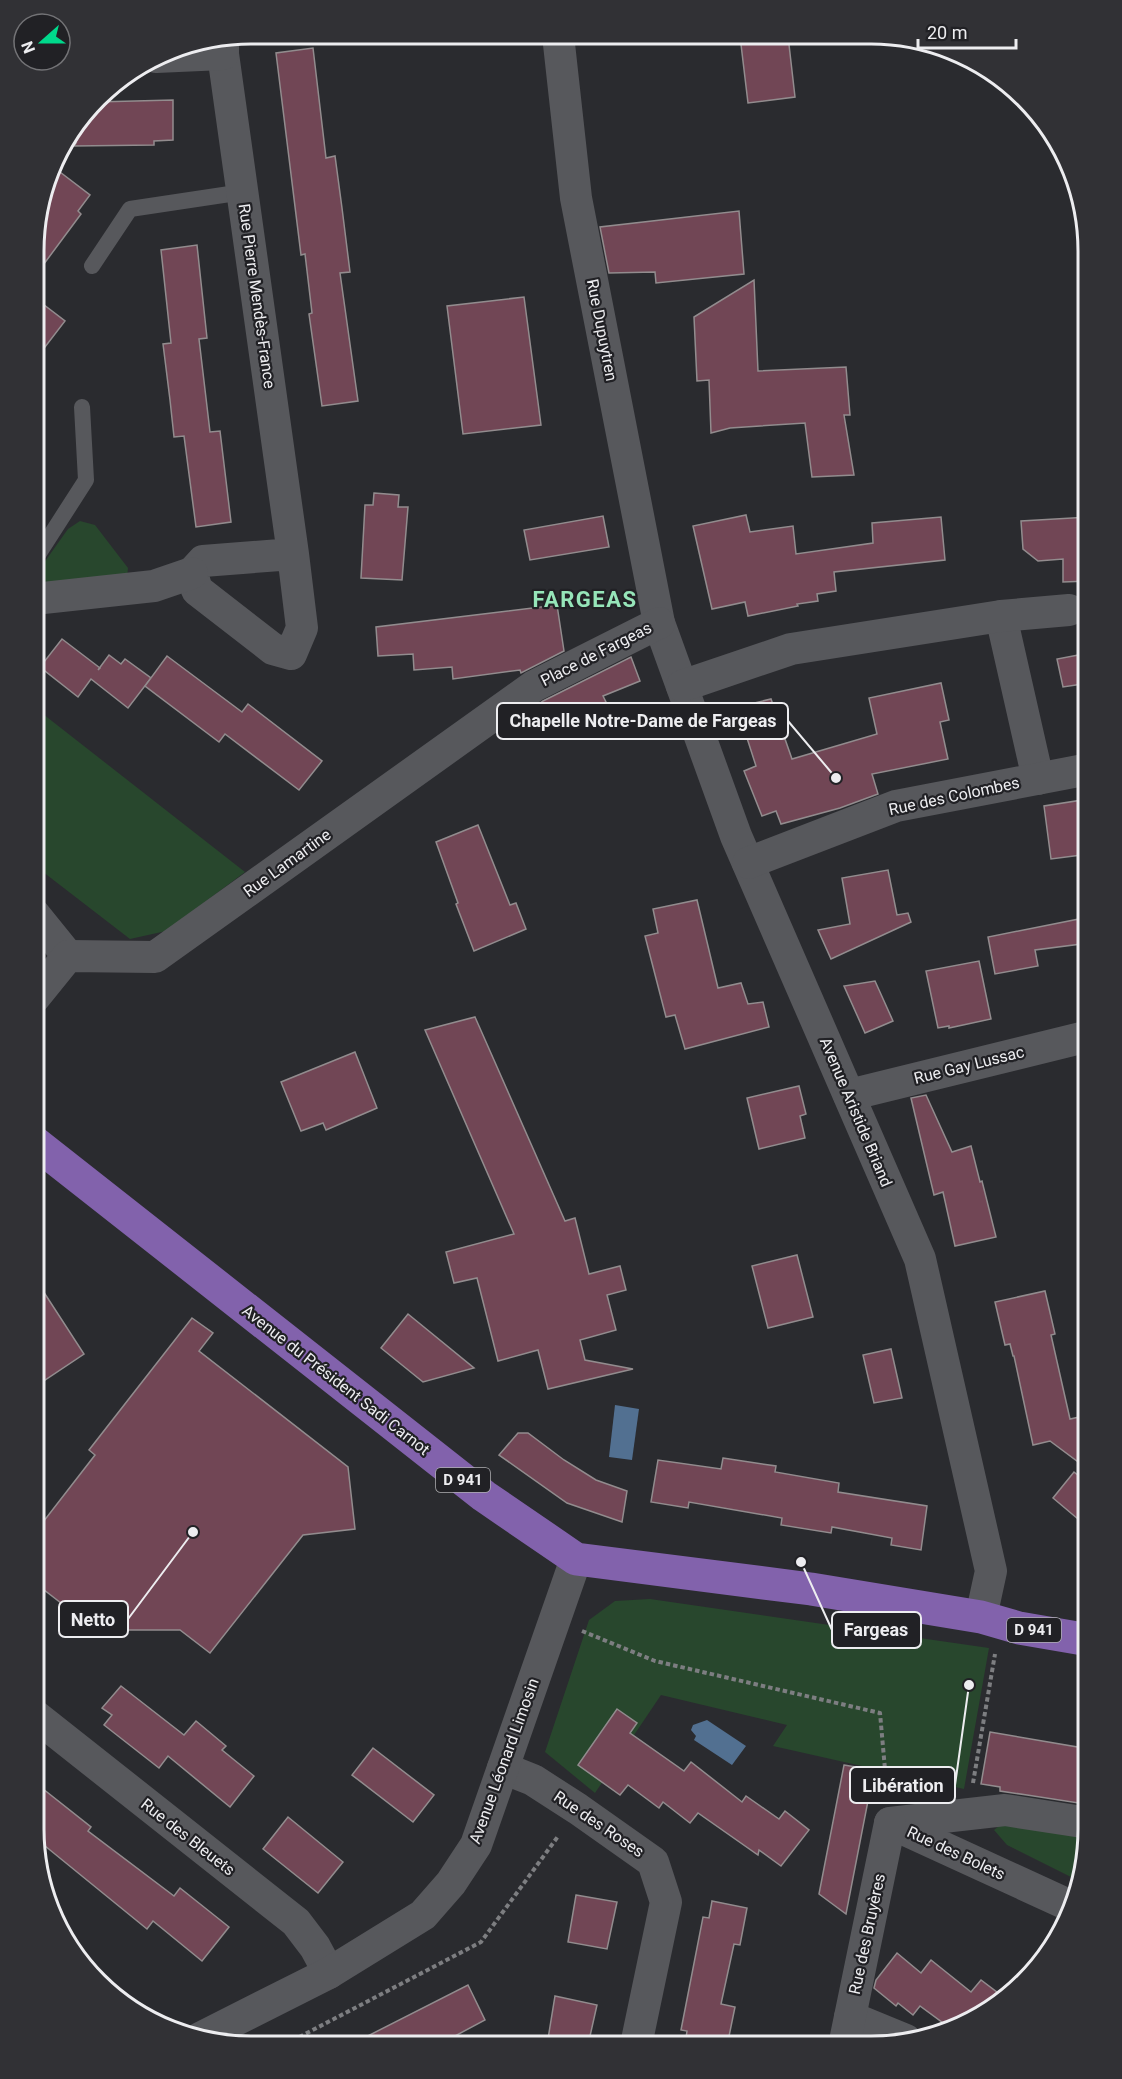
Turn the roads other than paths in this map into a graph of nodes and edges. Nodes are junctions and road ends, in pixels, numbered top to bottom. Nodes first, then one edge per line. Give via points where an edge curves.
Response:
1 (559, 44) edge
2 (223, 46) edge
3 (208, 48) edge
4 (243, 192) junction
5 (92, 266) dead end
6 (82, 407) dead end
7 (44, 545) edge
8 (292, 554) junction
9 (192, 573) junction
10 (44, 598) edge
11 (1069, 610) dead end
12 (1000, 616) junction
13 (659, 623) junction
14 (534, 686) joint
15 (682, 686) junction
16 (1078, 771) edge
17 (1038, 779) junction
18 (748, 863) junction
19 (44, 926) edge
20 (68, 956) junction
21 (44, 986) edge
22 (1078, 1039) edge
23 (849, 1095) junction
24 (44, 1150) edge
25 (576, 1559) junction
26 (981, 1617) junction
27 (1078, 1638) edge
28 (44, 1723) edge
29 (503, 1768) junction
30 (1078, 1821) edge
31 (890, 1823) junction
32 (1065, 1903) edge
33 (329, 1973) junction
34 (213, 2032) edge
35 (847, 2032) edge
36 (638, 2036) edge
37 (875, 2036) edge

1 - 13 street, Rue Dupuytren via 576,198
2 - 3 street
2 - 4 street, Rue Pierre Mendès-France
4 - 5 lane via 130,209
4 - 8 street, Rue Pierre Mendès-France
6 - 7 lane via 86,480
8 - 9 street via 202,561
8 - 9 street, Rue Pierre Mendès-France via 302,628 291,654 273,649 197,590
9 - 10 street via 154,586
11 - 12 street
12 - 15 street via 791,650
12 - 17 street, Rue des Colombes
13 - 14 street, Place de Fargeas
13 - 15 street, Avenue Aristide Briand
14 - 20 street, Rue Lamartine via 155,957
15 - 18 street, Avenue Aristide Briand
16 - 17 street
17 - 18 street, Rue des Colombes via 896,806
18 - 23 street, Avenue Aristide Briand
19 - 20 street
20 - 21 street
22 - 23 street, Rue Gay Lussac
23 - 26 street, Avenue Aristide Briand via 920,1259 991,1571
24 - 25 main road, Avenue du Président Sadi Carnot / D 941 via 484,1496
25 - 26 main road, Avenue du Président Sadi Carnot / D 941 via 811,1589
25 - 29 street, Avenue Léonard Limosin
26 - 27 main road, D 941
28 - 33 street, Rue des Bleuets via 296,1922
29 - 33 street, Avenue Léonard Limosin via 476,1845 451,1883 423,1915
29 - 36 street, Rue des Roses via 533,1780 654,1862 666,1902
30 - 31 street, Rue des Bolets via 1005,1810
31 - 32 street, Rue des Bolets
31 - 35 street, Rue des Bruyères
33 - 34 street, Avenue Léonard Limosin
35 - 37 street

